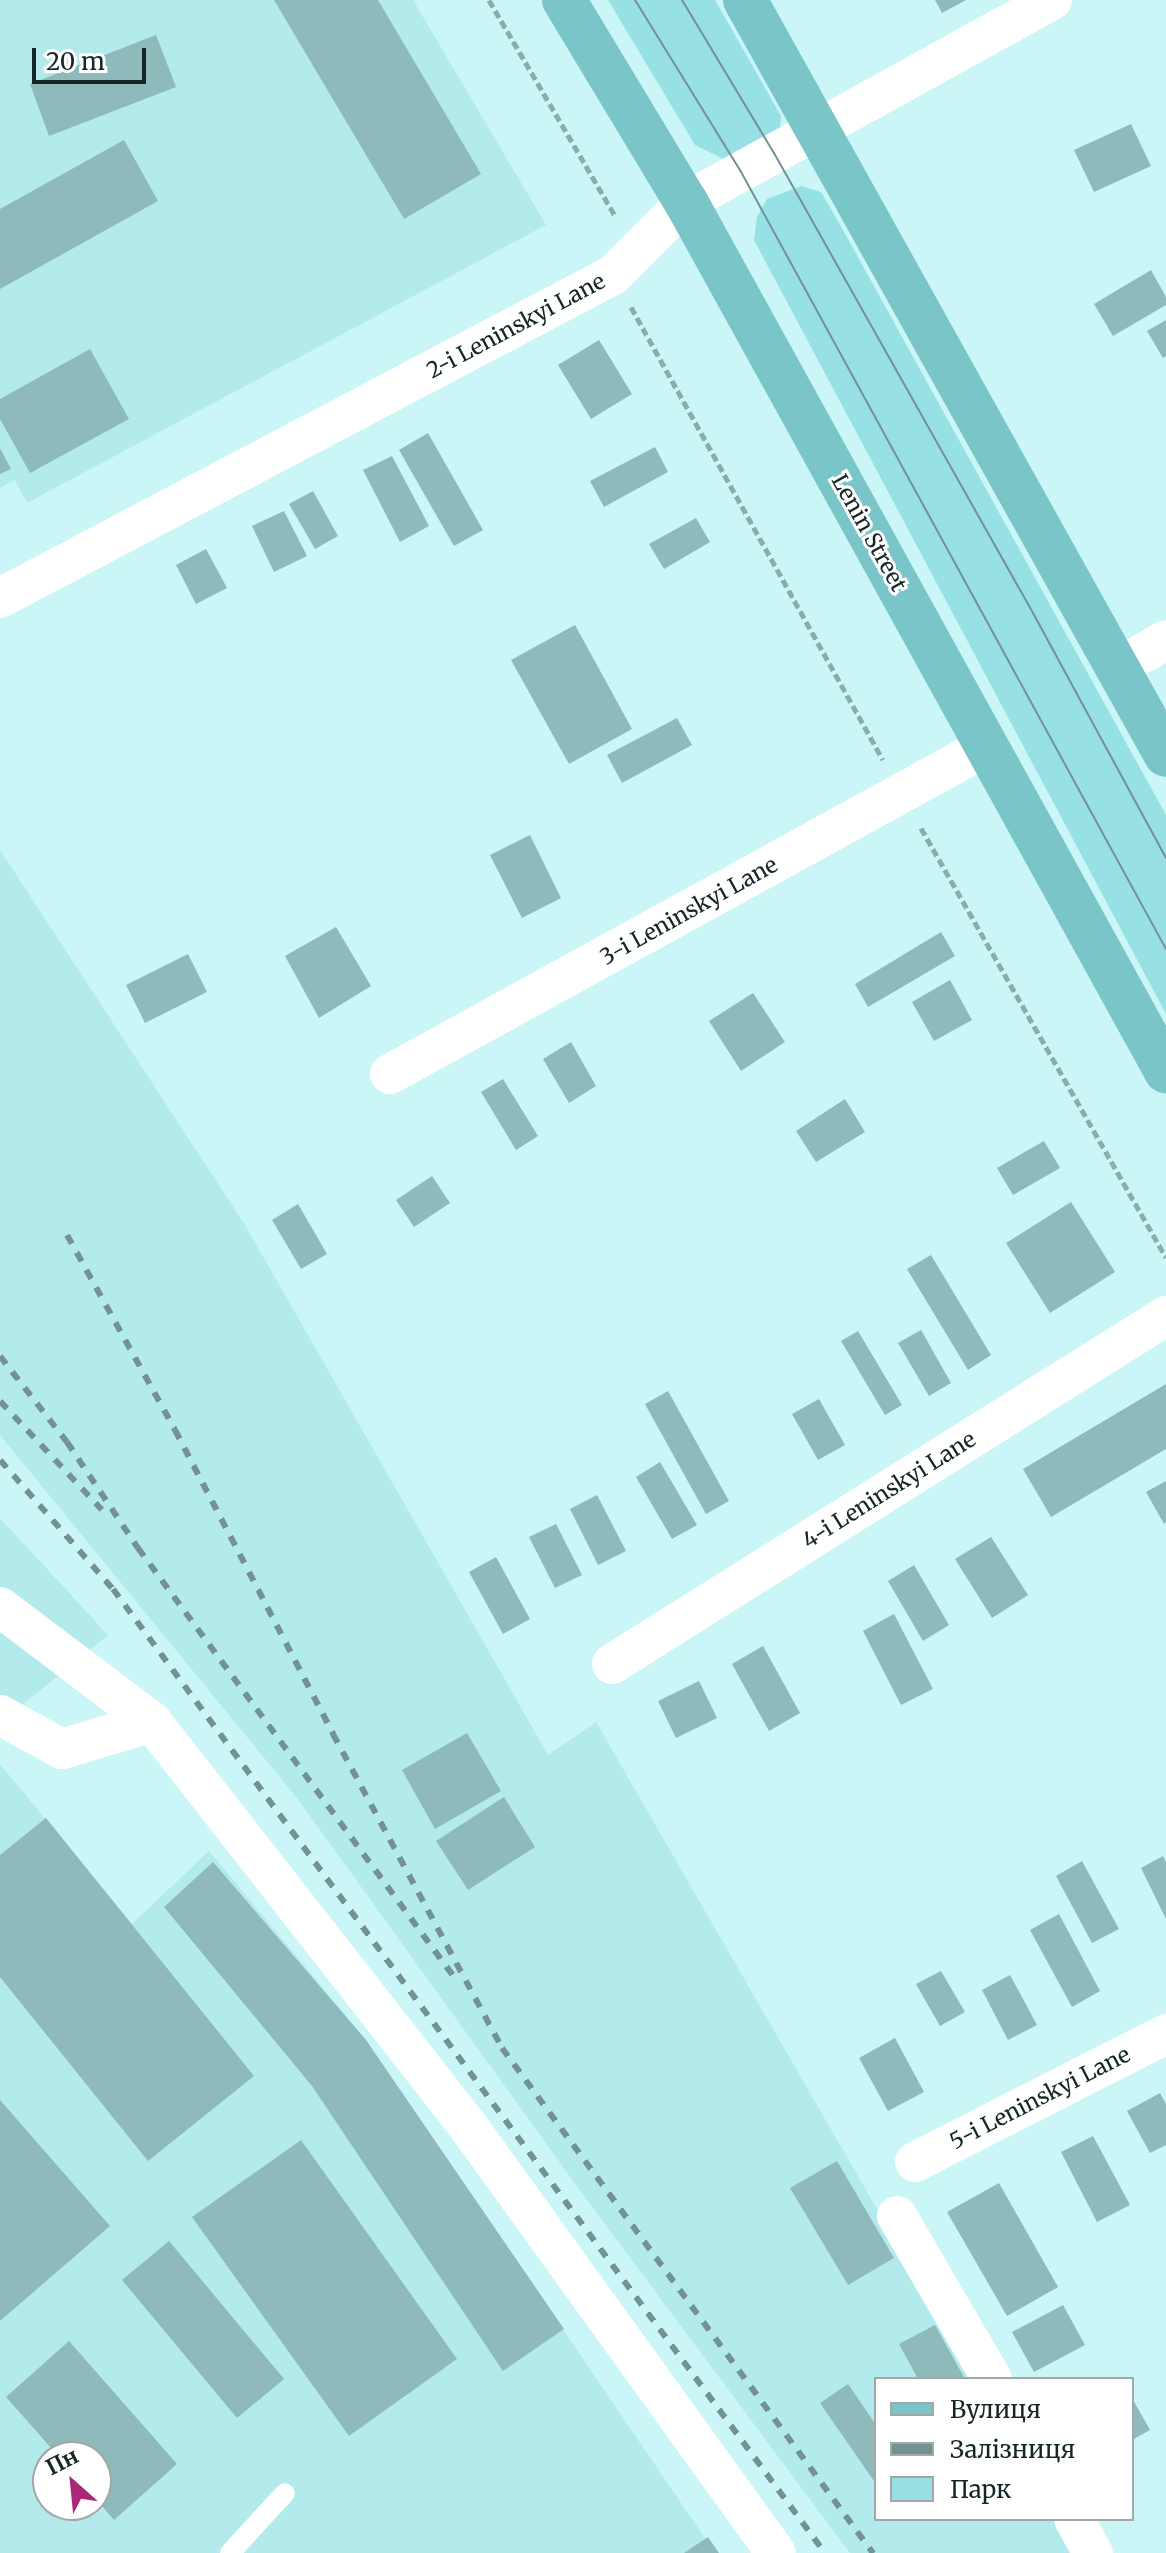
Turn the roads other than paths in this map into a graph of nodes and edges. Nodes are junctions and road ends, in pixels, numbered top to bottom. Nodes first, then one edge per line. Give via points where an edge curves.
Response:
1 (564, 0) edge
2 (745, 0) edge
3 (1052, 0) edge
4 (820, 130) junction
5 (686, 202) junction
6 (0, 598) edge
7 (1166, 640) edge
8 (1117, 668) junction
9 (987, 746) junction
10 (1166, 755) edge
11 (1166, 1071) edge
12 (390, 1074) dead end
13 (1166, 1316) edge
14 (0, 1607) edge
15 (612, 1664) dead end
16 (0, 1715) edge
17 (152, 1722) junction
18 (1166, 2034) edge
19 (915, 2162) dead end
20 (897, 2216) dead end
21 (991, 2377) edge
22 (285, 2493) dead end
23 (1075, 2521) edge
24 (230, 2553) edge
25 (776, 2553) edge
26 (1093, 2553) edge

1 - 5 main road, Lenin Street
2 - 4 main road
3 - 4 street, 2-i Leninskyi Lane
4 - 5 street, 2-i Leninskyi Lane
4 - 8 main road
5 - 6 street, 2-i Leninskyi Lane via 613,275
5 - 9 main road, Lenin Street
7 - 8 street
8 - 10 main road
9 - 11 main road, Lenin Street
9 - 12 street, 3-i Leninskyi Lane
13 - 15 street, 4-i Leninskyi Lane
14 - 17 street
16 - 17 street via 62,1749
17 - 25 street via 468,2126
18 - 19 street, 5-i Leninskyi Lane
20 - 21 street
22 - 24 lane
23 - 26 street

